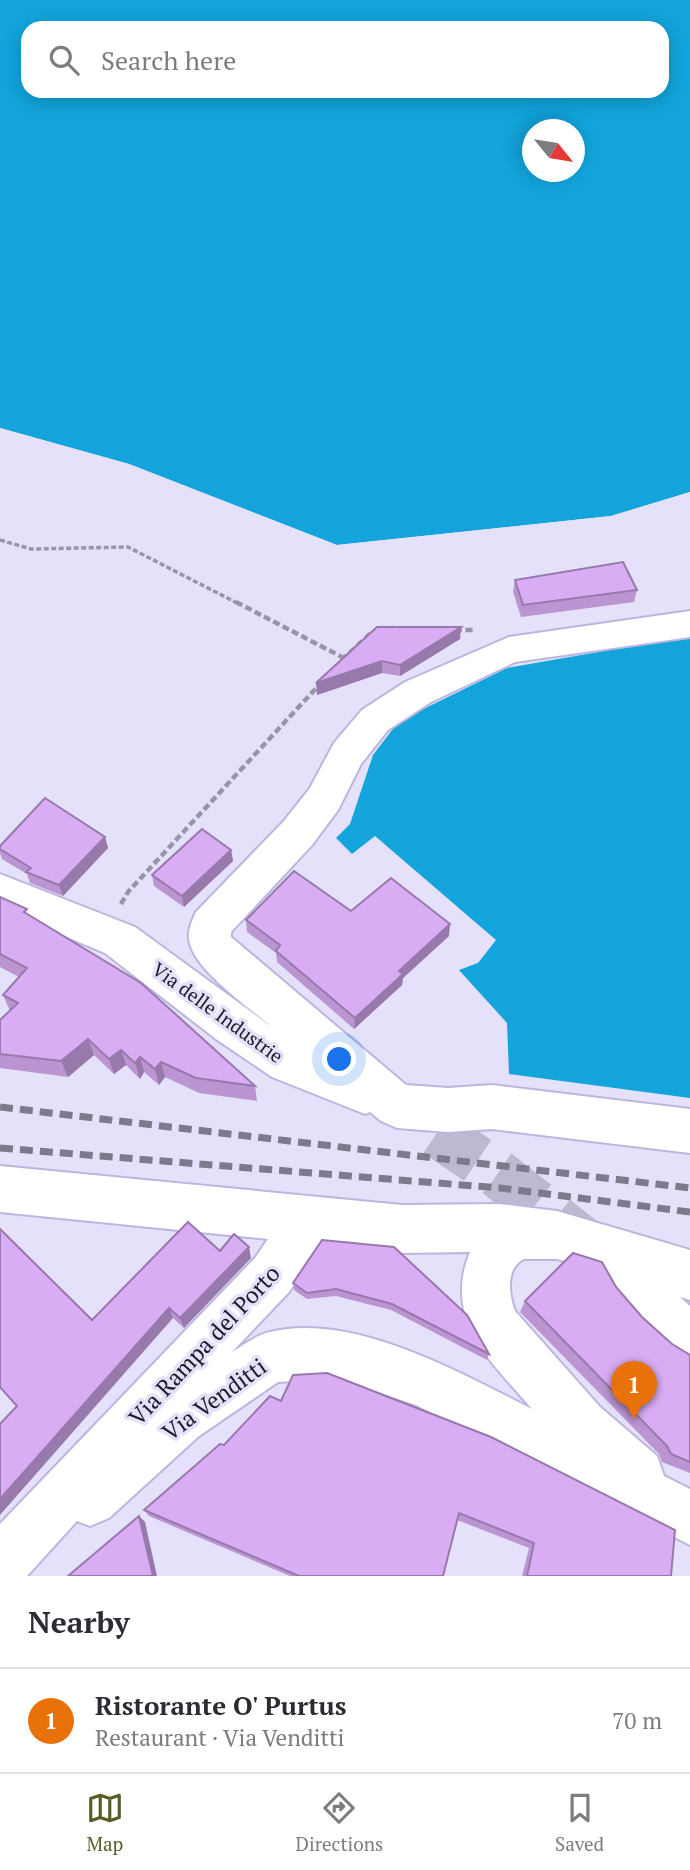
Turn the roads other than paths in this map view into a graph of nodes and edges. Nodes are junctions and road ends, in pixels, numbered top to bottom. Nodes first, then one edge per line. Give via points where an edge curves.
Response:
1 (690, 624) edge
2 (0, 891) edge
3 (397, 1105) junction
4 (690, 1131) edge
5 (436, 1133) tunnel mouth
6 (0, 1189) edge
7 (310, 1219) junction
8 (557, 1235) junction
9 (621, 1272) dead end
10 (690, 1275) edge
11 (690, 1342) edge
12 (552, 1424) junction
13 (690, 1518) edge
14 (0, 1565) edge
15 (4, 1576) edge

1 - 3 street via 509,650 418,692 375,720 347,754 324,799 298,833 211,925 210,941 220,956
2 - 3 street, Via delle Industrie via 120,940 231,1025 288,1062
3 - 4 street via 449,1110 492,1107
3 - 5 street, Via delle Industrie
6 - 7 street
7 - 8 street via 402,1229 499,1228
7 - 14 street, Via Rampa del Porto via 272,1275
8 - 10 street
8 - 12 street via 524,1235 502,1244 489,1266 484,1293 494,1326
9 - 11 street
12 - 13 street via 581,1426
12 - 15 street, Via Venditti via 337,1354 270,1357 181,1418

